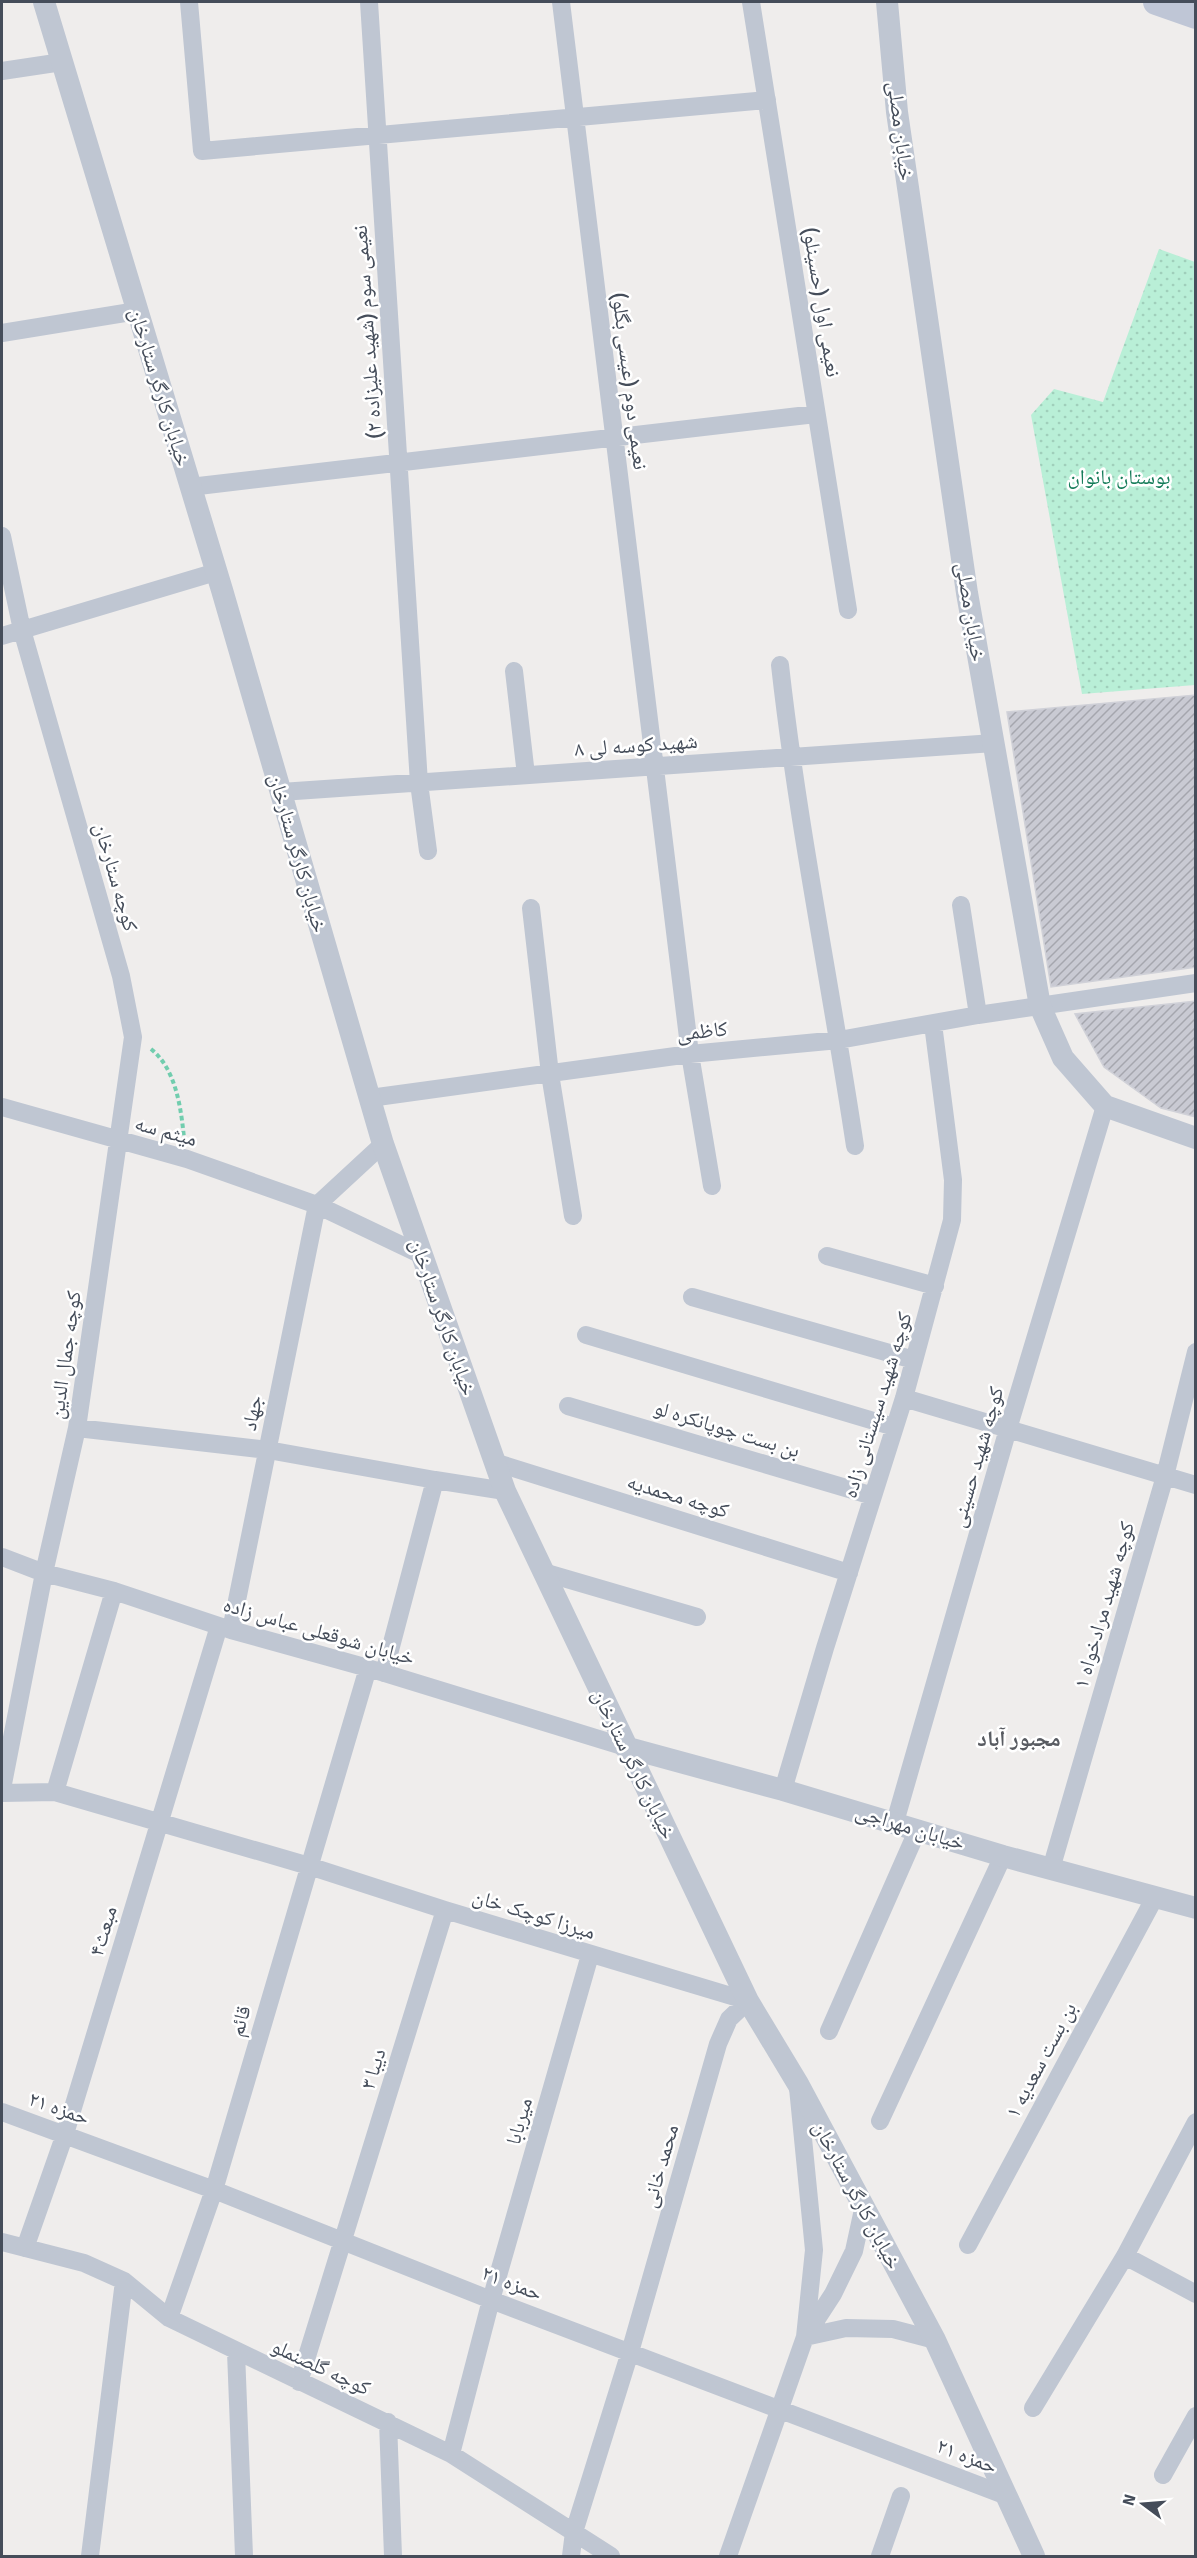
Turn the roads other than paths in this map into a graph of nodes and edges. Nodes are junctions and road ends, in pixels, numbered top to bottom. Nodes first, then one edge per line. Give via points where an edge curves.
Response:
1 (44, 2) edge
2 (189, 2) edge
3 (369, 2) edge
4 (561, 2) edge
5 (751, 2) edge
6 (887, 2) edge
7 (1156, 2) edge
8 (1196, 16) edge
9 (62, 62) junction
10 (2, 71) edge
11 (767, 100) junction
12 (575, 117) junction
13 (377, 135) junction
14 (137, 311) junction
15 (2, 333) edge
16 (816, 414) junction
17 (614, 438) junction
18 (398, 463) junction
19 (190, 487) junction
20 (2, 536) edge
21 (216, 572) junction
22 (848, 610) dead end
23 (22, 630) junction
24 (2, 636) edge
25 (780, 665) dead end
26 (514, 671) dead end
27 (994, 743) junction
28 (790, 757) junction
29 (655, 766) junction
30 (526, 775) junction
31 (419, 783) junction
32 (280, 792) junction
33 (428, 850) dead end
34 (962, 904) dead end
35 (531, 908) dead end
36 (1196, 983) edge
37 (1040, 1006) junction
38 (978, 1015) junction
39 (933, 1024) junction
40 (839, 1040) junction
41 (690, 1054) junction
42 (550, 1074) junction
43 (370, 1098) junction
44 (1105, 1106) junction
45 (2, 1107) edge
46 (1196, 1138) edge
47 (117, 1141) junction
48 (383, 1144) junction
49 (855, 1146) dead end
50 (712, 1186) dead end
51 (317, 1205) junction
52 (573, 1216) dead end
53 (422, 1255) junction
54 (827, 1256) dead end
55 (935, 1287) junction
56 (692, 1297) dead end
57 (586, 1335) dead end
58 (1196, 1352) edge
59 (914, 1360) junction
60 (904, 1398) junction
61 (568, 1406) dead end
62 (894, 1427) junction
63 (78, 1428) junction
64 (1008, 1429) junction
65 (268, 1450) junction
66 (494, 1462) junction
67 (1165, 1476) junction
68 (435, 1480) junction
69 (1196, 1485) edge
70 (505, 1491) junction
71 (873, 1496) junction
72 (2, 1557) edge
73 (543, 1572) junction
74 (44, 1573) junction
75 (849, 1573) junction
76 (114, 1592) junction
77 (698, 1617) dead end
78 (225, 1628) junction
79 (376, 1671) junction
80 (625, 1747) junction
81 (2, 1789) edge
82 (783, 1790) junction
83 (56, 1792) junction
84 (2, 1793) edge
85 (159, 1821) junction
86 (895, 1822) junction
87 (918, 1829) junction
88 (1003, 1856) junction
89 (309, 1866) junction
90 (1051, 1869) junction
91 (1155, 1897) junction
92 (1196, 1908) edge
93 (445, 1910) junction
94 (590, 1954) junction
95 (748, 2001) junction
96 (829, 2031) dead end
97 (798, 2084) junction
98 (2, 2112) edge
99 (880, 2121) dead end
100 (1196, 2122) edge
101 (65, 2134) junction
102 (214, 2190) junction
103 (864, 2205) junction
104 (344, 2240) junction
105 (2, 2242) edge
106 (968, 2245) dead end
107 (25, 2248) junction
108 (1125, 2256) junction
109 (124, 2281) junction
110 (1196, 2294) edge
111 (491, 2300) junction
112 (169, 2318) junction
113 (805, 2337) junction
114 (935, 2340) junction
115 (237, 2352) junction
116 (630, 2352) junction
117 (299, 2382) junction
118 (1033, 2408) dead end
119 (781, 2409) junction
120 (1196, 2416) edge
121 (388, 2422) junction
122 (451, 2454) junction
123 (1163, 2475) dead end
124 (902, 2496) dead end
125 (1007, 2496) junction
126 (574, 2532) junction
127 (90, 2556) edge
128 (244, 2556) edge
129 (393, 2556) edge
130 (571, 2556) edge
131 (611, 2556) edge
132 (728, 2556) edge
133 (880, 2556) edge
134 (1034, 2556) edge

1 - 9 street, خیابان کارگر ستارخان
2 - 13 street via 202,151
3 - 13 street, نعیمی سوم (شهید علیزاده ۲)
4 - 12 street, نعیمی دوم (عیسی بگلو)
5 - 11 street, نعیمی اول (حسینلو)
6 - 27 street, خیابان مصلی via 898,124 967,592
7 - 8 main road
9 - 10 street
9 - 14 street, خیابان کارگر ستارخان
11 - 12 street
11 - 16 street, نعیمی اول (حسینلو)
12 - 13 street
12 - 17 street, نعیمی دوم (عیسی بگلو)
13 - 18 street, نعیمی سوم (شهید علیزاده ۲)
14 - 15 street
14 - 19 street, خیابان کارگر ستارخان
16 - 17 street
16 - 22 street, نعیمی اول (حسینلو)
17 - 18 street
17 - 29 street, نعیمی دوم (عیسی بگلو)
18 - 19 street
18 - 31 street, نعیمی سوم (شهید علیزاده ۲)
19 - 21 street, خیابان کارگر ستارخان
20 - 23 street, کوچه ستارخان
21 - 23 street
21 - 32 street, خیابان کارگر ستارخان
23 - 24 street
23 - 47 street, کوچه ستارخان via 121,976 133,1037
25 - 28 street
26 - 30 street
27 - 28 street, شهید کوسه لی ۸
27 - 37 street, خیابان مصلی
28 - 29 street, شهید کوسه لی ۸
28 - 40 street
29 - 30 street, شهید کوسه لی ۸
29 - 41 street, نعیمی دوم (عیسی بگلو)
30 - 31 street, شهید کوسه لی ۸
31 - 32 street, شهید کوسه لی ۸
31 - 33 street, نعیمی سوم (شهید علیزاده ۲)
32 - 43 street, خیابان کارگر ستارخان
34 - 38 street
35 - 42 street
36 - 37 street, کاظمی
37 - 38 street, کاظمی
37 - 44 street, خیابان مصلی via 1063,1058
38 - 39 street, کاظمی
39 - 40 street, کاظمی
39 - 55 street, کوچه شهید سیستانی زاده via 953,1180 952,1220
40 - 41 street, کاظمی
40 - 49 street
41 - 42 street, کاظمی
41 - 50 street, نعیمی دوم (عیسی بگلو)
42 - 43 street, کاظمی
42 - 52 street
43 - 48 street, خیابان کارگر ستارخان
44 - 46 street, خیابان مصلی
44 - 64 street, کوچه شهید حسینی
45 - 47 street, میثم سه
47 - 51 street, میثم سه via 186,1159
47 - 63 street, کوچه جمال الدین
48 - 51 street
48 - 53 street, خیابان کارگر ستارخان
51 - 53 street, میثم سه
51 - 65 street, جهاد
53 - 66 street, خیابان کارگر ستارخان
54 - 55 street
55 - 59 street, کوچه شهید سیستانی زاده
56 - 59 street
57 - 62 street
58 - 67 street, ۱ کوچه شهید مرادخواه
59 - 60 street, کوچه شهید سیستانی زاده
60 - 62 street, کوچه شهید سیستانی زاده
60 - 64 street
61 - 71 street, بن بست چوپانکره لو
62 - 71 street, کوچه شهید سیستانی زاده
63 - 65 street
63 - 74 street, کوچه جمال الدین
64 - 67 street
64 - 86 street, کوچه شهید حسینی
65 - 68 street
65 - 78 street, جهاد
66 - 70 street, خیابان کارگر ستارخان
66 - 75 street, کوچه محمدیه
67 - 69 street
67 - 90 street, ۱ کوچه شهید مرادخواه
68 - 70 street
68 - 79 street, قائم
70 - 73 street, خیابان کارگر ستارخان
71 - 75 street, کوچه شهید سیستانی زاده
72 - 74 street, خیابان شوقعلی عباس زاده
73 - 77 street
73 - 80 street, خیابان کارگر ستارخان
74 - 76 street, خیابان شوقعلی عباس زاده
74 - 81 street, کوچه جمال الدین
75 - 82 street, کوچه شهید سیستانی زاده
76 - 78 street, خیابان شوقعلی عباس زاده
76 - 83 street
78 - 79 street, خیابان شوقعلی عباس زاده
78 - 85 street, مبعث۴
79 - 80 street, خیابان شوقعلی عباس زاده
79 - 89 street, قائم
80 - 82 street, خیابان مهراجی
80 - 95 street, خیابان کارگر ستارخان
82 - 86 street, خیابان مهراجی
83 - 84 street, میرزا کوچک خان
83 - 85 street, میرزا کوچک خان
85 - 89 street, میرزا کوچک خان
85 - 101 street, مبعث۴
86 - 87 street, خیابان مهراجی
87 - 88 street, خیابان مهراجی
87 - 96 street
88 - 90 street, خیابان مهراجی
88 - 99 street
89 - 93 street, میرزا کوچک خان
89 - 102 street, قائم
90 - 91 street, خیابان مهراجی
91 - 92 street, خیابان مهراجی
91 - 106 street, بن بست سعدیه ۱
93 - 94 street, میرزا کوچک خان
93 - 104 street, دیبا ۳
94 - 95 street, میرزا کوچک خان
94 - 111 street, میربابا
95 - 97 street, خیابان کارگر ستارخان
95 - 116 street, محمد خانی via 729,2019 718,2044
97 - 103 street, خیابان کارگر ستارخان
97 - 113 street via 814,2250
98 - 101 street, حمزه ۲۱
100 - 108 street
101 - 102 street, حمزه ۲۱
101 - 107 street, مبعث۴
102 - 104 street, حمزه ۲۱
102 - 112 street, قائم
103 - 113 street via 854,2251 833,2294
103 - 114 street, خیابان کارگر ستارخان
104 - 111 street, حمزه ۲۱
104 - 117 street, دیبا ۳
105 - 107 street, کوچه گلصنملو
107 - 109 street, کوچه گلصنملو via 84,2263
108 - 110 street
108 - 118 street
109 - 112 street, کوچه گلصنملو
109 - 127 street
111 - 116 street, حمزه ۲۱
111 - 122 street, میربابا
112 - 115 street, کوچه گلصنملو
113 - 114 street via 846,2328 893,2329
113 - 119 street
114 - 125 street, خیابان کارگر ستارخان
115 - 117 street, کوچه گلصنملو
115 - 128 street
116 - 119 street, حمزه ۲۱
116 - 126 street, محمد خانی
117 - 121 street, کوچه گلصنملو
119 - 125 street, حمزه ۲۱
119 - 132 street
120 - 123 street
121 - 122 street, کوچه گلصنملو
121 - 129 street
122 - 126 street, کوچه گلصنملو
124 - 133 street
125 - 134 street, خیابان کارگر ستارخان
126 - 130 street, محمد خانی
126 - 131 street, کوچه گلصنملو

